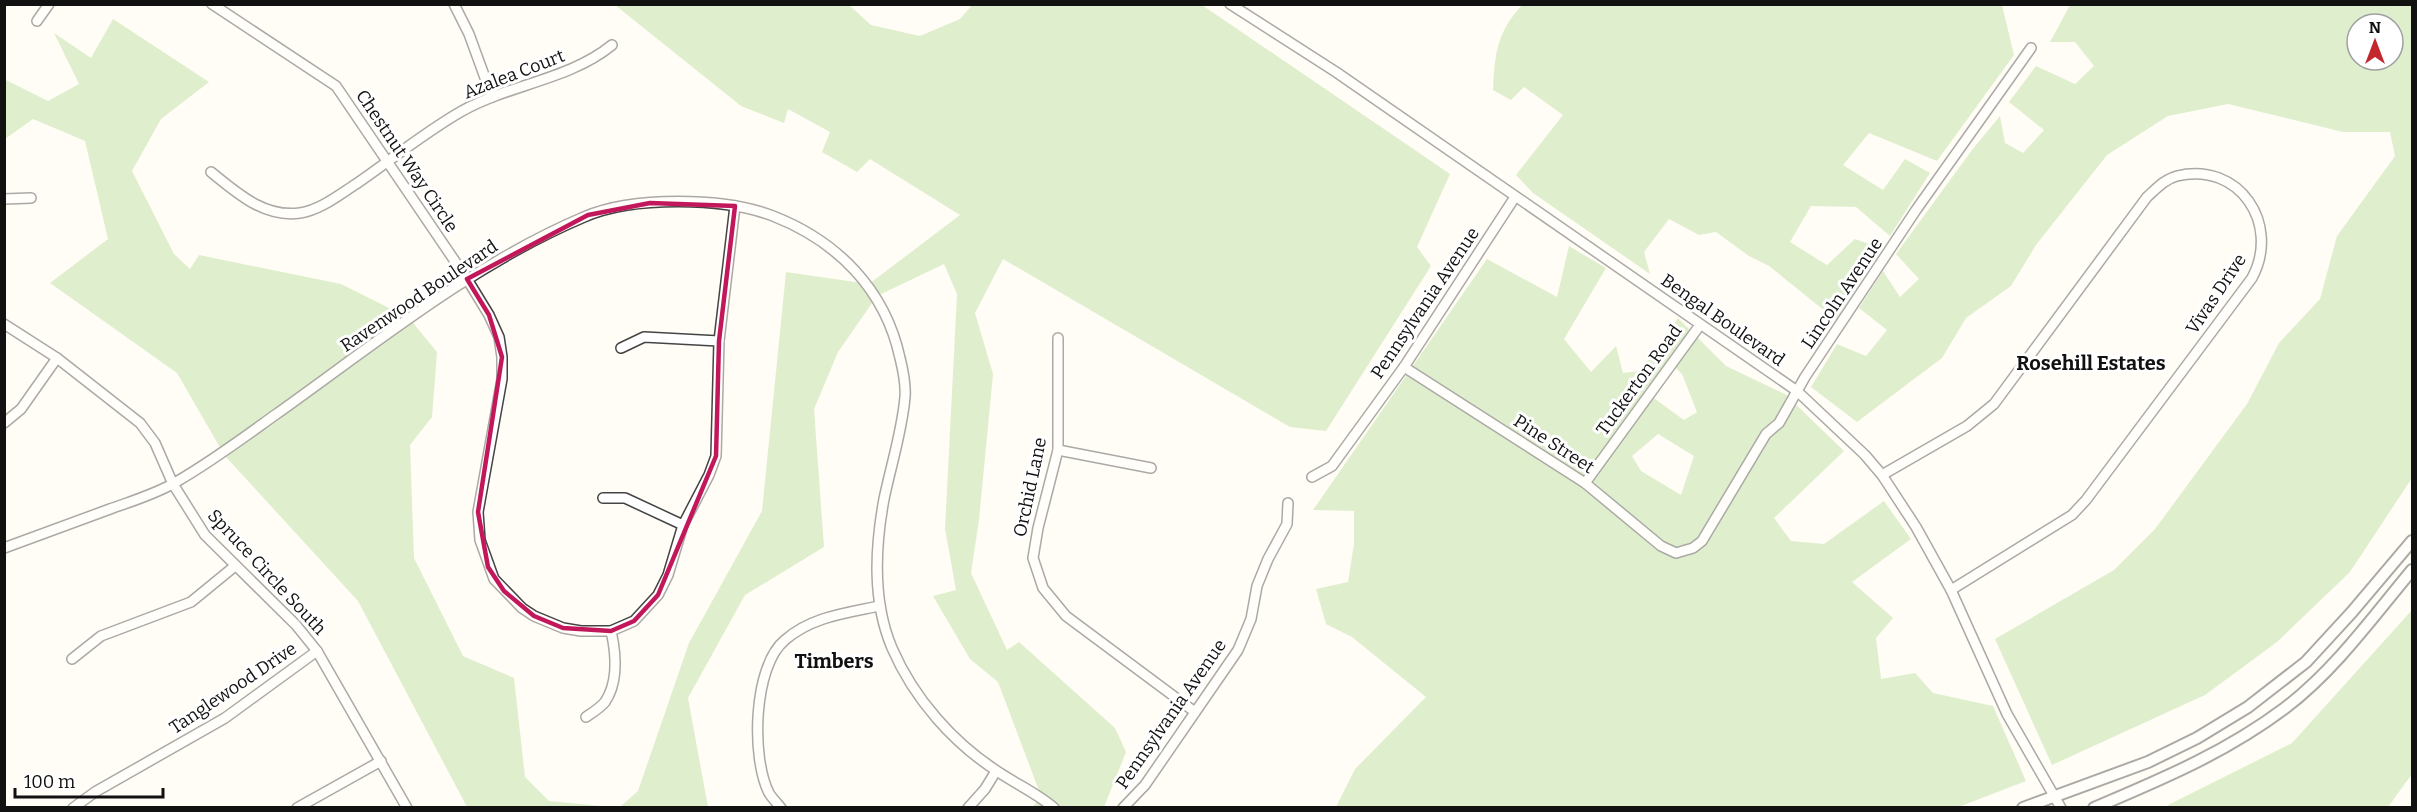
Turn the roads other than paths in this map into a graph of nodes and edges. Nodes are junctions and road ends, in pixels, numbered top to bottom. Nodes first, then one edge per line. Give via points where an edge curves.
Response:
1 (49, 4) edge
2 (212, 4) edge
3 (454, 4) edge
4 (1230, 4) edge
5 (37, 21) dead end
6 (612, 45) dead end
7 (2031, 48) dead end
8 (492, 98) junction
9 (387, 163) junction
10 (211, 172) dead end
11 (1515, 197) junction
12 (30, 198) dead end
13 (4, 199) edge
14 (735, 206) junction
15 (467, 279) junction
16 (4, 324) edge
17 (1700, 325) junction
18 (1058, 339) dead end
19 (719, 341) junction
20 (621, 348) dead end
21 (57, 358) junction
22 (1404, 367) junction
23 (1797, 391) junction
24 (4, 423) edge
25 (1058, 450) junction
26 (1151, 468) dead end
27 (1882, 475) junction
28 (1311, 477) dead end
29 (1585, 483) junction
30 (174, 484) junction
31 (603, 498) dead end
32 (1288, 503) dead end
33 (683, 525) junction
34 (2412, 541) edge
35 (4, 548) edge
36 (1682, 552) joint
37 (235, 566) junction
38 (2412, 570) edge
39 (1951, 590) junction
40 (879, 606) junction
41 (611, 631) junction
42 (317, 651) junction
43 (72, 659) dead end
44 (1196, 712) junction
45 (586, 717) dead end
46 (381, 761) junction
47 (996, 771) junction
48 (2052, 796) junction
49 (73, 807) edge
50 (297, 807) edge
51 (407, 807) edge
52 (781, 807) edge
53 (968, 807) edge
54 (1054, 807) edge
55 (1123, 807) edge
56 (2023, 807) edge
57 (2061, 807) edge
58 (2094, 807) edge

1 - 5 street
2 - 9 street, Chestnut Way Circle via 336,86
3 - 8 street
4 - 11 street, Bengal Boulevard via 1336,72
6 - 8 street, Azalea Court via 580,66
7 - 23 street, Lincoln Avenue via 1940,176
8 - 9 street, Azalea Court via 462,111
9 - 10 street, Azalea Court via 318,207 283,214 264,210
9 - 15 street, Chestnut Way Circle
11 - 17 street, Bengal Boulevard
11 - 22 street, Pennsylvania Avenue
12 - 13 street
14 - 15 street, Ravenwood Boulevard via 689,202 616,207 588,215 533,241
14 - 19 street, Chestnut Way Circle
14 - 40 street, Ravenwood Boulevard via 790,223 839,254 871,288 896,337 906,392 879,533
15 - 30 street, Ravenwood Boulevard
15 - 41 street, Chestnut Way Circle via 489,315 502,357 502,379 478,512 480,540 488,567 504,591 534,616 563,628
16 - 21 street, Spruce Circle South
17 - 23 street, Bengal Boulevard
17 - 29 street, Tuckerton Road
18 - 25 street, Orchid Lane
19 - 20 street via 644,337
19 - 33 street, Chestnut Way Circle via 716,456
21 - 24 street via 21,409
21 - 30 street, Spruce Circle South via 140,423 155,443
22 - 28 street, Pennsylvania Avenue via 1332,466
22 - 29 street, Pine Street
23 - 27 street, Bengal Boulevard
23 - 36 street, Lincoln Avenue via 1779,423 1754,452 1702,541
25 - 26 street
25 - 44 street, Orchid Lane via 1033,558 1043,588 1066,616
27 - 39 street, Bengal Boulevard
27 - 39 street, Vivas Drive via 1966,426 1994,404 2147,197 2162,184 2194,174 2228,182 2243,193 2258,218 2263,247 2252,278 2072,515
29 - 36 street, Pine Street via 1661,546
30 - 35 street, Ravenwood Boulevard
30 - 37 street, Spruce Circle South via 206,535
31 - 33 street via 625,498
32 - 44 street, Pennsylvania Avenue via 1287,524 1257,586 1251,619 1238,650
33 - 41 street, Chestnut Way Circle via 658,595 634,621
34 - 48 street via 2306,662 2248,708 2148,762
37 - 42 street, Spruce Circle South
37 - 43 street via 191,602 101,636
38 - 58 street via 2333,663 2286,707 2237,741 2183,770
39 - 48 street, Bengal Boulevard via 2007,714
40 - 47 street, Ravenwood Boulevard via 892,647 918,696 953,736
40 - 52 street via 802,627 783,641 771,658 764,677 758,735 769,792
41 - 45 street via 616,659 610,690 604,703
42 - 46 street, Spruce Circle South
42 - 49 street, Tanglewood Drive via 225,718
44 - 55 street, Pennsylvania Avenue via 1145,785
46 - 50 street
46 - 51 street, Spruce Circle South
47 - 53 street
47 - 54 street, Ravenwood Boulevard
48 - 56 street
48 - 57 street, Bengal Boulevard

